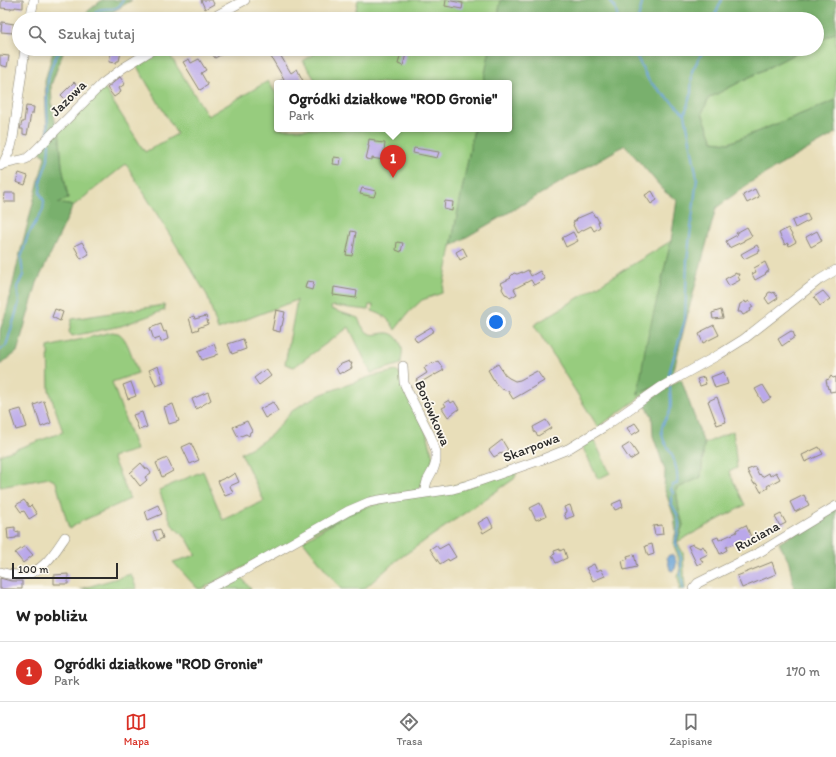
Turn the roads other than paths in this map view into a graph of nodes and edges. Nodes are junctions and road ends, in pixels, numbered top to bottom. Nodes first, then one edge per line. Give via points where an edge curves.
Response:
1 (34, 0) edge
2 (245, 0) edge
3 (31, 12) edge
4 (223, 12) edge
5 (24, 56) edge
6 (143, 56) edge
7 (1, 165) edge
8 (836, 270) edge
9 (403, 366) dead end
10 (424, 493) junction
11 (836, 506) edge
12 (65, 536) dead end
13 (0, 572) edge
14 (208, 589) edge
15 (693, 589) edge

1 - 3 street
2 - 4 street
5 - 7 street, Jazowa via 13,138
6 - 7 street, Jazowa via 103,83 26,159
8 - 10 street, Skarpowa via 819,280 744,339 661,387 573,446 468,485
9 - 10 street, Borówkowa via 404,383 408,394 431,437 436,452 434,468
10 - 14 street, Skarpowa via 379,500 348,511
11 - 15 street, Ruciana via 760,552 698,583
12 - 13 street via 38,569 18,575

